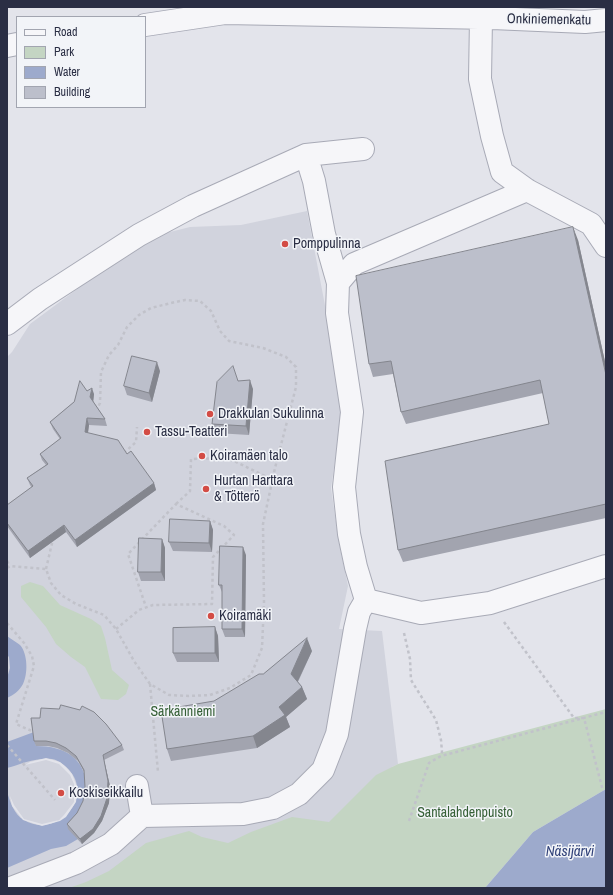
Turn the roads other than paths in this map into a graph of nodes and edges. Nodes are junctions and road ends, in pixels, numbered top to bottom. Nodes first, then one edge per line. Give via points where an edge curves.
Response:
1 (486, 18) junction
2 (606, 20) edge
3 (146, 25) edge
4 (364, 149) dead end
5 (306, 155) junction
6 (527, 190) junction
7 (598, 220) edge
8 (606, 246) edge
9 (338, 283) junction
10 (7, 324) edge
11 (606, 566) edge
12 (366, 600) junction
13 (137, 786) dead end
14 (142, 816) junction
15 (11, 888) edge

1 - 2 street, Onkiniemenkatu via 585,22
1 - 3 street, Onkiniemenkatu via 225,13
1 - 6 street via 480,79 492,136 502,172
4 - 5 street
5 - 9 street
5 - 10 street via 193,206 139,235 40,299
6 - 7 street
6 - 9 street via 354,264
7 - 8 street
9 - 12 street via 337,313 352,412 344,487 349,534
11 - 12 street via 490,603 421,614
12 - 14 street via 359,612 355,630 337,734 323,770 299,794 273,808 243,814
13 - 14 street
14 - 15 street via 111,844 76,863

